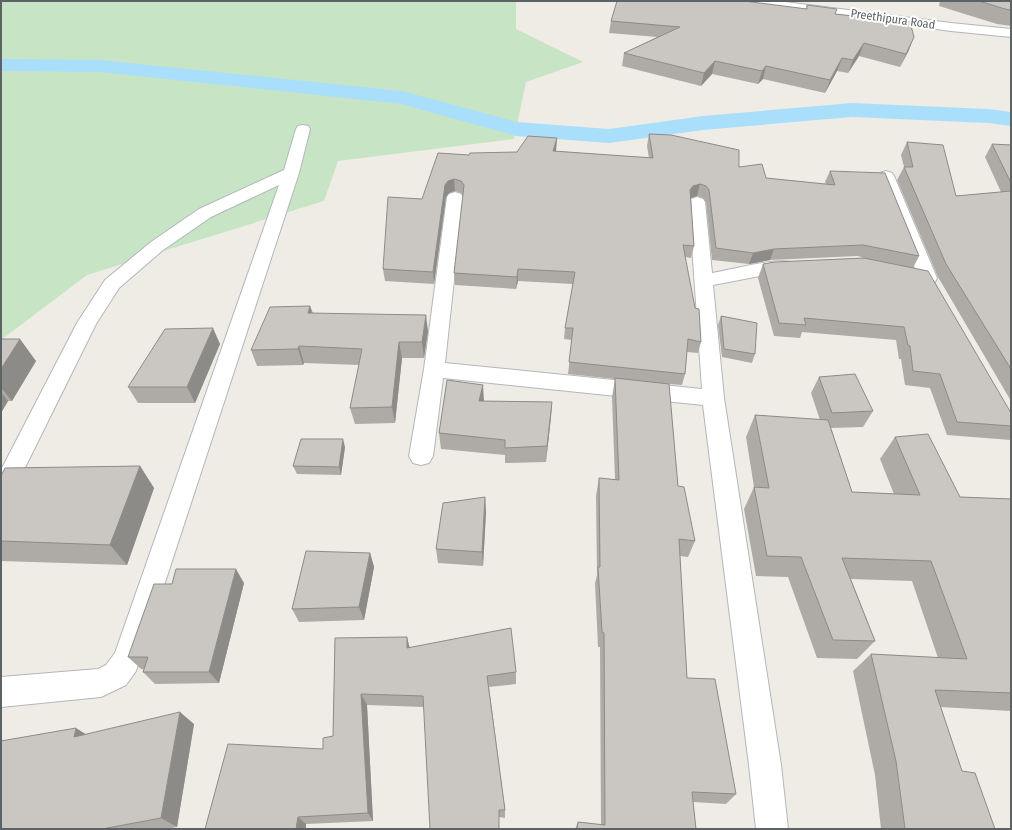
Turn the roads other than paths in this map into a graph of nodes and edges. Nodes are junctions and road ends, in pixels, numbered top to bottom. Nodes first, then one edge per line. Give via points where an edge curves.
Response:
1 (751, 1) edge
2 (1011, 33) edge
3 (303, 129) dead end
4 (292, 173) junction
5 (886, 176) edge
6 (455, 197) dead end
7 (697, 202) dead end
8 (806, 266) edge
9 (905, 273) edge
10 (704, 281) junction
11 (434, 368) junction
12 (713, 398) junction
13 (420, 456) dead end
14 (1, 493) edge
15 (1, 692) edge
16 (772, 829) edge

1 - 2 street, Preethipura Road
3 - 4 street
4 - 14 street via 205,213 157,246 112,284 87,323
4 - 15 street via 126,661 116,675 101,683
5 - 9 street via 932,284
6 - 11 street
7 - 10 street
8 - 10 street via 770,268
10 - 12 street
11 - 12 street
11 - 13 street
12 - 16 street

